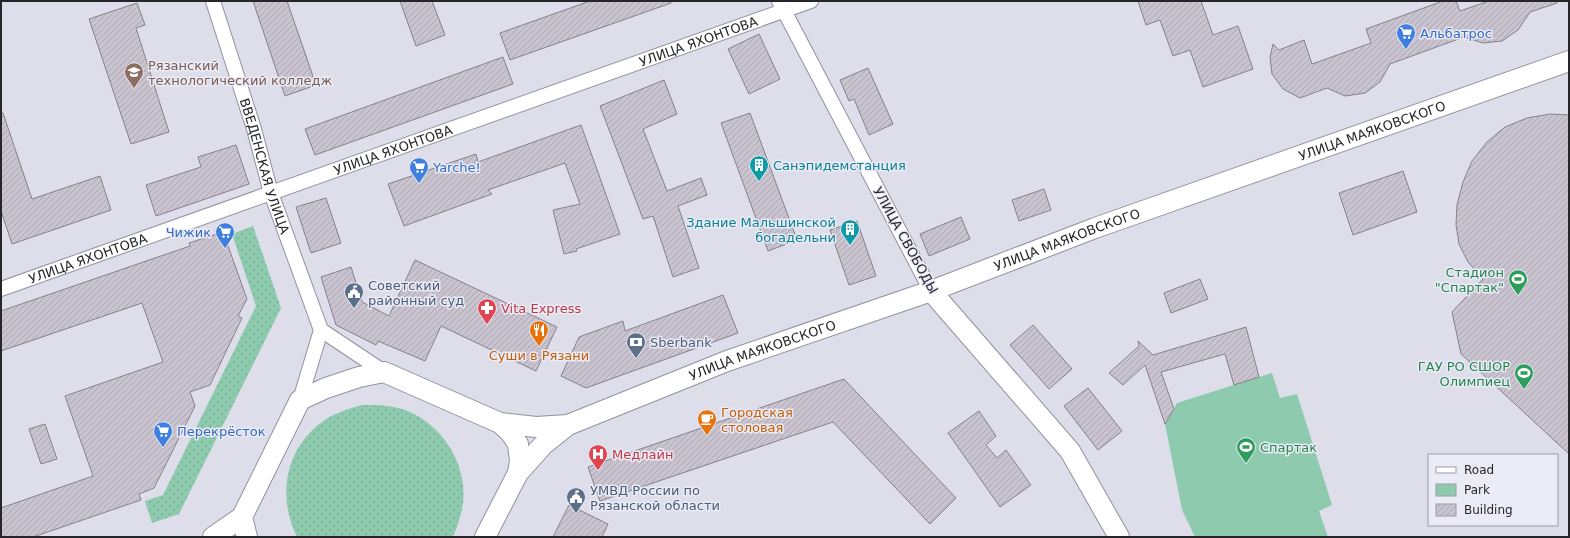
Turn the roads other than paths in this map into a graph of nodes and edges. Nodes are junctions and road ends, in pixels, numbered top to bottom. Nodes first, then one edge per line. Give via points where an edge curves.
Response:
1 (213, 1) edge
2 (811, 1) edge
3 (781, 5) edge
4 (1569, 61) edge
5 (271, 193) junction
6 (1, 289) edge
7 (931, 291) junction
8 (321, 330) junction
9 (384, 372) junction
10 (300, 400) junction
11 (500, 423) junction
12 (568, 425) junction
13 (518, 474) junction
14 (242, 517) junction
15 (213, 537) edge
16 (246, 537) edge
17 (484, 537) edge
18 (1119, 537) edge

1 - 5 street, ВВЕДЕНСКАЯ УЛИЦА via 254,129
2 - 3 street, УЛИЦА ЯХОНТОВА
3 - 5 street, УЛИЦА ЯХОНТОВА
3 - 7 street, УЛИЦА СВОБОДЫ
4 - 7 street, УЛИЦА МАЯКОВСКОГО via 1095,228
5 - 6 street, УЛИЦА ЯХОНТОВА
5 - 8 street, ВВЕДЕНСКАЯ УЛИЦА
7 - 12 street, УЛИЦА МАЯКОВСКОГО via 727,361
7 - 18 street, УЛИЦА СВОБОДЫ via 1070,451
8 - 9 street
8 - 10 street
9 - 10 street via 359,377
9 - 11 street
10 - 14 street
11 - 12 street, УЛИЦА МАЯКОВСКОГО via 536,427
11 - 13 street via 518,444
12 - 13 street, УЛИЦА МАЯКОВСКОГО via 543,445
13 - 17 street
14 - 15 street
14 - 16 street

